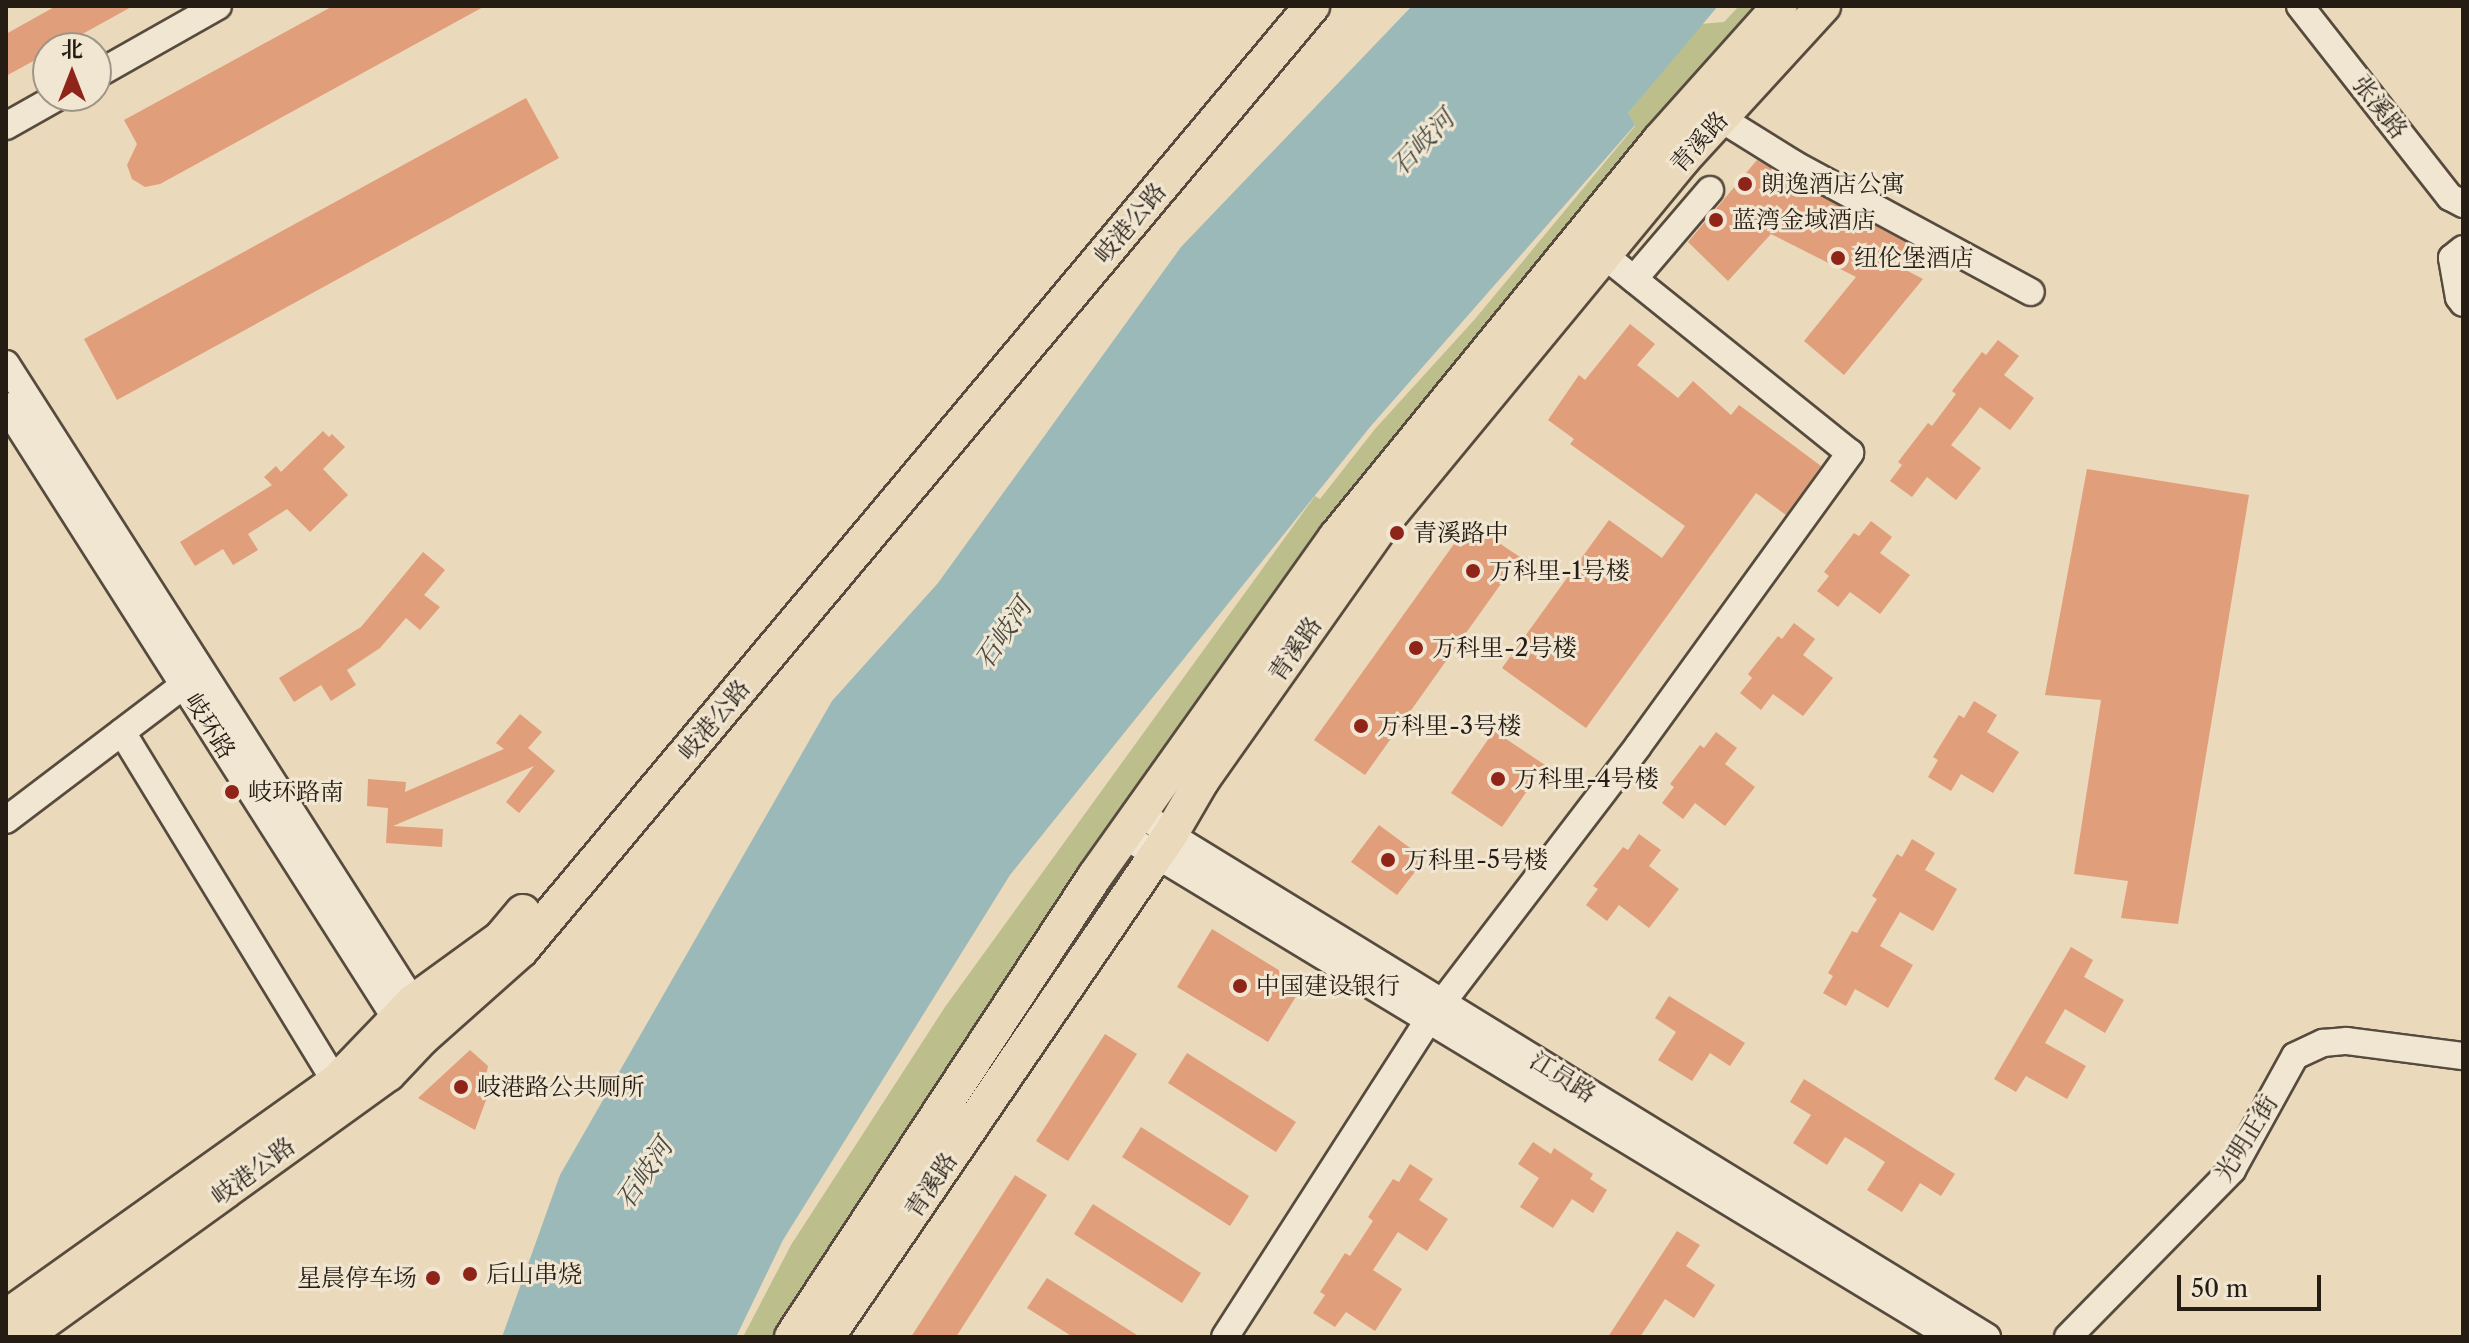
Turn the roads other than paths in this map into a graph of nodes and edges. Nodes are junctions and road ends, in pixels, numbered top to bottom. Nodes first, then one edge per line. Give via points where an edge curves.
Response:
1 (218, 6) edge
2 (1286, 6) edge
3 (1312, 6) edge
4 (1780, 6) edge
5 (1823, 6) edge
6 (2300, 6) edge
7 (112, 66) edge
8 (1707, 110) junction
9 (32, 111) edge
10 (6, 126) edge
11 (1710, 190) dead end
12 (2463, 204) edge
13 (2463, 249) edge
14 (1604, 255) junction
15 (1634, 279) junction
16 (2031, 292) dead end
17 (2463, 303) edge
18 (6, 364) edge
19 (6, 406) edge
20 (193, 678) junction
21 (122, 732) junction
22 (6, 820) edge
23 (1133, 825) junction
24 (1162, 846) junction
25 (1435, 1012) junction
26 (410, 1020) junction
27 (2463, 1056) edge
28 (336, 1082) junction
29 (6, 1317) edge
30 (23, 1337) edge
31 (792, 1337) edge
32 (827, 1337) edge
33 (1225, 1337) edge
34 (1952, 1337) edge
35 (1987, 1337) edge
36 (2068, 1337) edge

1 - 7 street
2 - 26 main road, 岐港公路 via 501,938
3 - 26 main road, 岐港公路 via 521,950
4 - 8 main road, 青溪路
5 - 8 main road, 青溪路
6 - 12 street, 张溪路 via 2450,197
8 - 14 main road, 青溪路
8 - 16 street via 1794,164
8 - 23 main road, 青溪路 via 1336,537
9 - 10 street
11 - 15 street
13 - 17 street via 2452,258
14 - 15 street
14 - 24 main road, 青溪路 via 1387,518 1202,780
15 - 25 street via 1850,453 1638,746
18 - 20 street, 岐环路
19 - 20 street, 岐环路
20 - 21 street
20 - 26 street, 岐环路
21 - 22 street
21 - 28 street
23 - 24 street, 江员路
23 - 31 main road, 青溪路
24 - 25 street, 江员路
24 - 32 main road, 青溪路
25 - 33 street
25 - 34 street, 江员路
25 - 35 street, 江员路
26 - 28 main road, 岐港公路
26 - 30 main road, 岐港公路 via 388,1074
27 - 36 street, 光明正街 via 2347,1041 2323,1043 2295,1056 2232,1170
28 - 29 main road, 岐港公路

